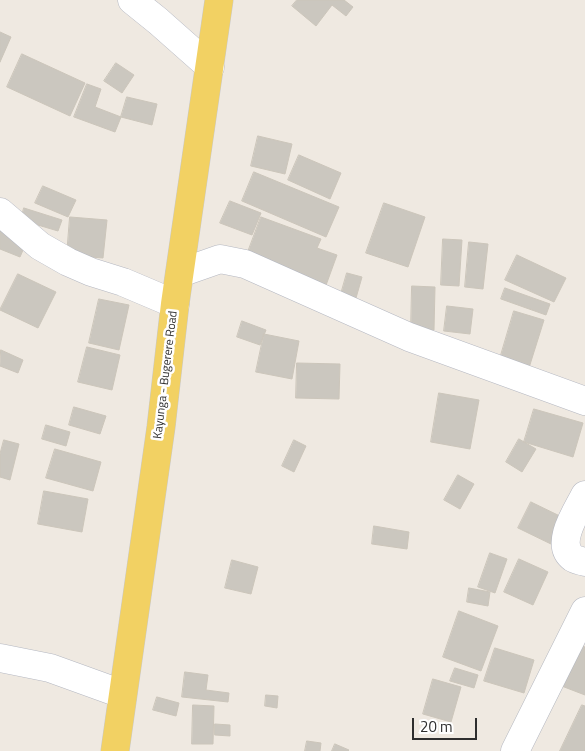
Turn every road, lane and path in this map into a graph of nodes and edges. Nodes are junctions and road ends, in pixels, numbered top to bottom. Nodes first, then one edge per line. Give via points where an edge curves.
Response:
1 (132, 0) edge
2 (219, 0) edge
3 (210, 67) junction
4 (0, 212) edge
5 (180, 273) junction
6 (175, 304) junction
7 (585, 401) edge
8 (585, 496) edge
9 (585, 562) edge
10 (585, 612) edge
11 (0, 658) edge
12 (122, 694) junction
13 (114, 751) edge
14 (515, 751) edge

1 - 3 street
2 - 3 main road, Kayunga - Bugerere Road
3 - 5 main road, Kayunga - Bugerere Road
4 - 6 street via 40,246 68,262
5 - 6 main road, Kayunga - Bugerere Road
5 - 7 street via 220,259 245,264 409,337
6 - 12 main road, Kayunga - Bugerere Road via 161,427
8 - 9 street via 566,538 566,548 573,558
10 - 14 street
11 - 12 street via 50,668
12 - 13 main road, Kayunga - Bugerere Road

